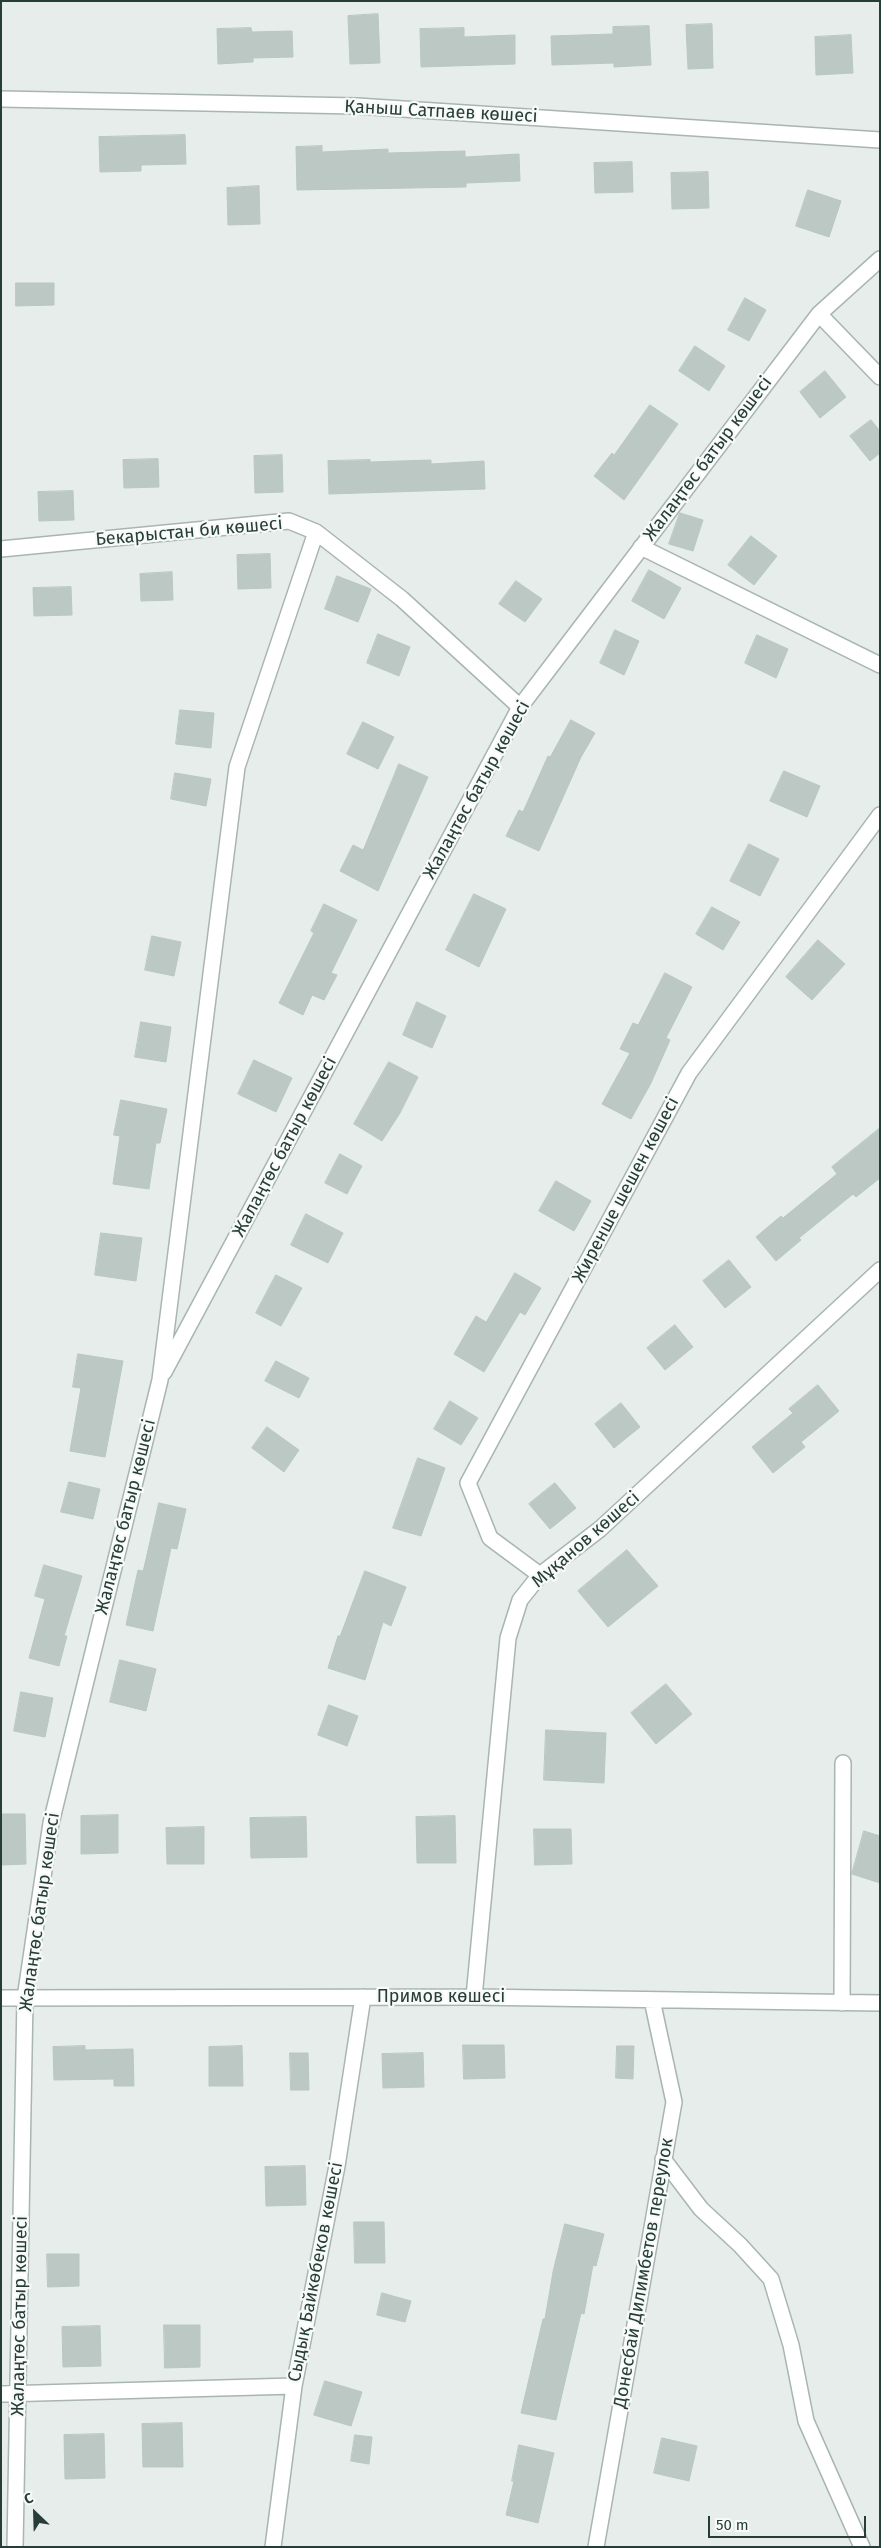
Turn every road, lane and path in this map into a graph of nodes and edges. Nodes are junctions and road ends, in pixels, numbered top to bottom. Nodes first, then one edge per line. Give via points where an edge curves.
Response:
1 (1, 99) edge
2 (880, 140) edge
3 (880, 259) edge
4 (819, 314) junction
5 (880, 377) edge
6 (316, 532) junction
7 (641, 547) junction
8 (1, 549) edge
9 (880, 665) edge
10 (520, 707) junction
11 (880, 815) edge
12 (880, 1270) edge
13 (160, 1380) junction
14 (540, 1575) junction
15 (843, 1763) dead end
16 (363, 1997) junction
17 (474, 1997) junction
18 (1, 1998) edge
19 (25, 1998) junction
20 (652, 2000) junction
21 (842, 2003) junction
22 (880, 2004) edge
23 (664, 2159) junction
24 (294, 2386) junction
25 (18, 2393) junction
26 (1, 2394) edge
27 (15, 2547) edge
28 (273, 2547) edge
29 (596, 2547) edge
30 (862, 2547) edge

1 - 2 street, Қаныш Сатпаев көшесі via 357,106
3 - 4 street, Жалаңтөс батыр көшесі
4 - 5 street
4 - 7 street, Жалаңтөс батыр көшесі
6 - 8 street, Бекарыстан би көшесі via 289,522
6 - 10 street, Бекарыстан би көшесі via 402,598
6 - 13 street, Жалаңтөс батыр көшесі via 236,767
7 - 9 street
7 - 10 street, Жалаңтөс батыр көшесі
10 - 13 street, Жалаңтөс батыр көшесі
11 - 14 street, Жиренше шешен көшесі via 690,1073 468,1484 490,1538
12 - 14 street, Мұқанов көшесі via 600,1529
13 - 19 street, Жалаңтөс батыр көшесі via 51,1822
14 - 17 street, Мұқанов көшесі via 520,1600 508,1638
15 - 21 street
16 - 17 street, Примов көшесі
16 - 19 street, Примов көшесі
16 - 24 street, Сыдық Байкөбеков көшесі via 336,2166
17 - 20 street, Примов көшесі
18 - 19 street, Примов көшесі
19 - 25 street, Жалаңтөс батыр көшесі
20 - 21 street, Примов көшесі
20 - 23 street, Донесбай Дилимбетов переулок via 674,2102
21 - 22 street, Примов көшесі
23 - 29 street, Донесбай Дилимбетов переулок
23 - 30 street via 701,2209 771,2279 791,2344 806,2421
24 - 25 street
24 - 28 street, Сыдық Байкөбеков көшесі
25 - 26 street
25 - 27 street, Жалаңтөс батыр көшесі

